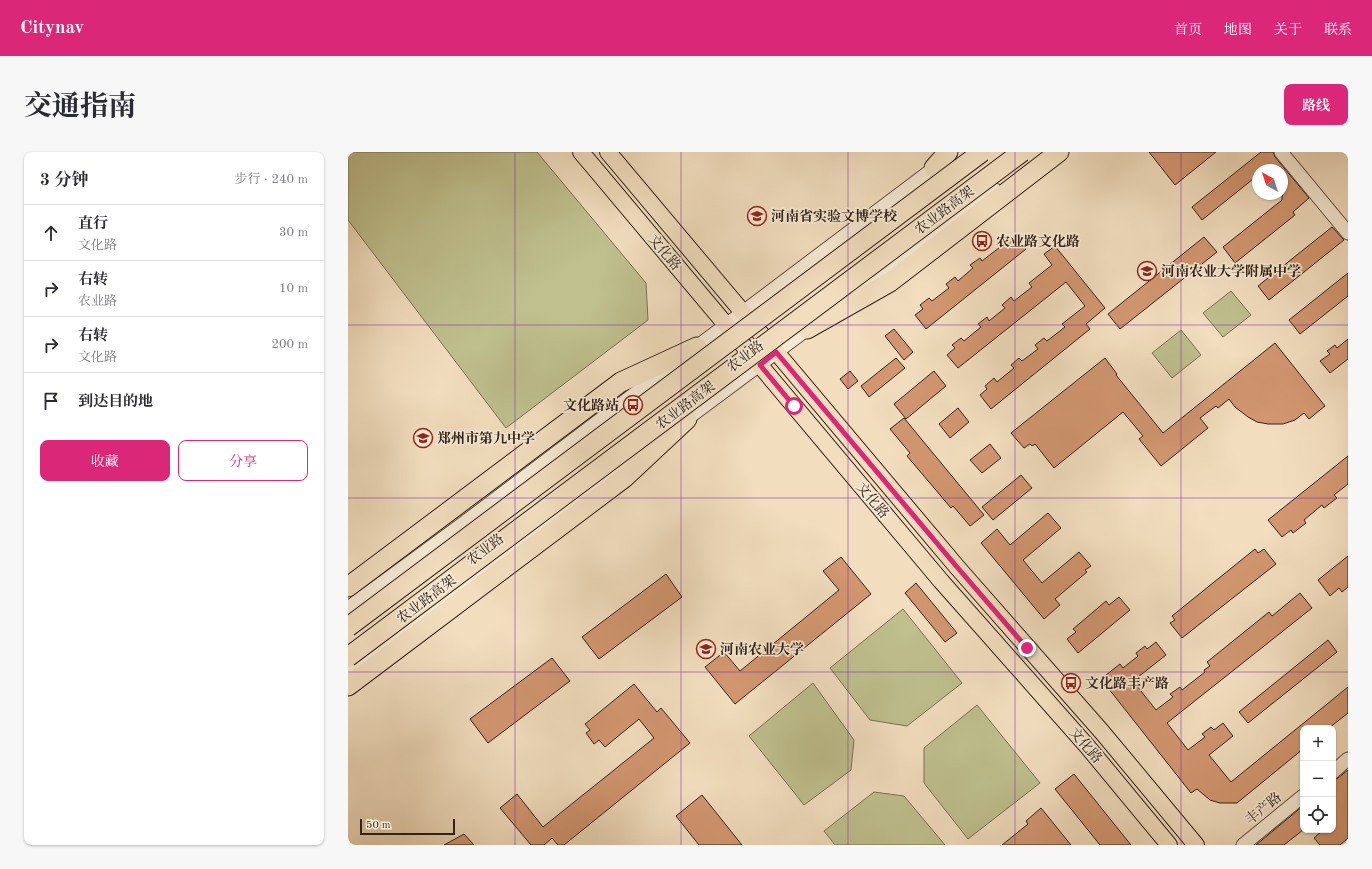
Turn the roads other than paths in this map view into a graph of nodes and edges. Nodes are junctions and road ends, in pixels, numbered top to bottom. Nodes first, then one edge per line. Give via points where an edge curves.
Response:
1 (581, 152) edge
2 (608, 152) edge
3 (948, 152) edge
4 (955, 152) edge
5 (982, 152) edge
6 (1022, 152) edge
7 (1046, 152) edge
8 (1059, 152) edge
9 (1281, 152) edge
10 (934, 168) junction
11 (1348, 233) edge
12 (742, 312) junction
13 (726, 325) junction
14 (807, 330) junction
15 (697, 347) junction
16 (776, 352) junction
17 (760, 365) junction
18 (687, 419) junction
19 (348, 587) edge
20 (348, 608) edge
21 (348, 627) edge
22 (348, 657) edge
23 (348, 671) edge
24 (348, 686) edge
25 (1348, 760) edge
26 (1336, 770) edge
27 (1302, 797) edge
28 (1169, 845) edge
29 (1196, 845) edge
30 (1243, 845) edge

1 - 13 main road, 文化路
2 - 12 main road, 文化路
3 - 10 highway
4 - 10 street
5 - 21 highway, 农业路高架, bridge
6 - 22 highway, 农业路高架, bridge
7 - 14 street, 农业路
8 - 14 highway via 890,282
9 - 11 street
10 - 12 street
12 - 13 street
12 - 16 main road, 文化路
13 - 15 street
13 - 17 main road, 文化路
14 - 16 street, 农业路
15 - 19 highway via 621,382
15 - 20 street
16 - 17 street, 农业路
16 - 29 main road, 文化路
17 - 18 street, 农业路
17 - 28 main road, 文化路 via 941,581 1087,746
18 - 23 street, 农业路
18 - 24 highway via 624,478
25 - 26 street
27 - 30 street, 丰产路

